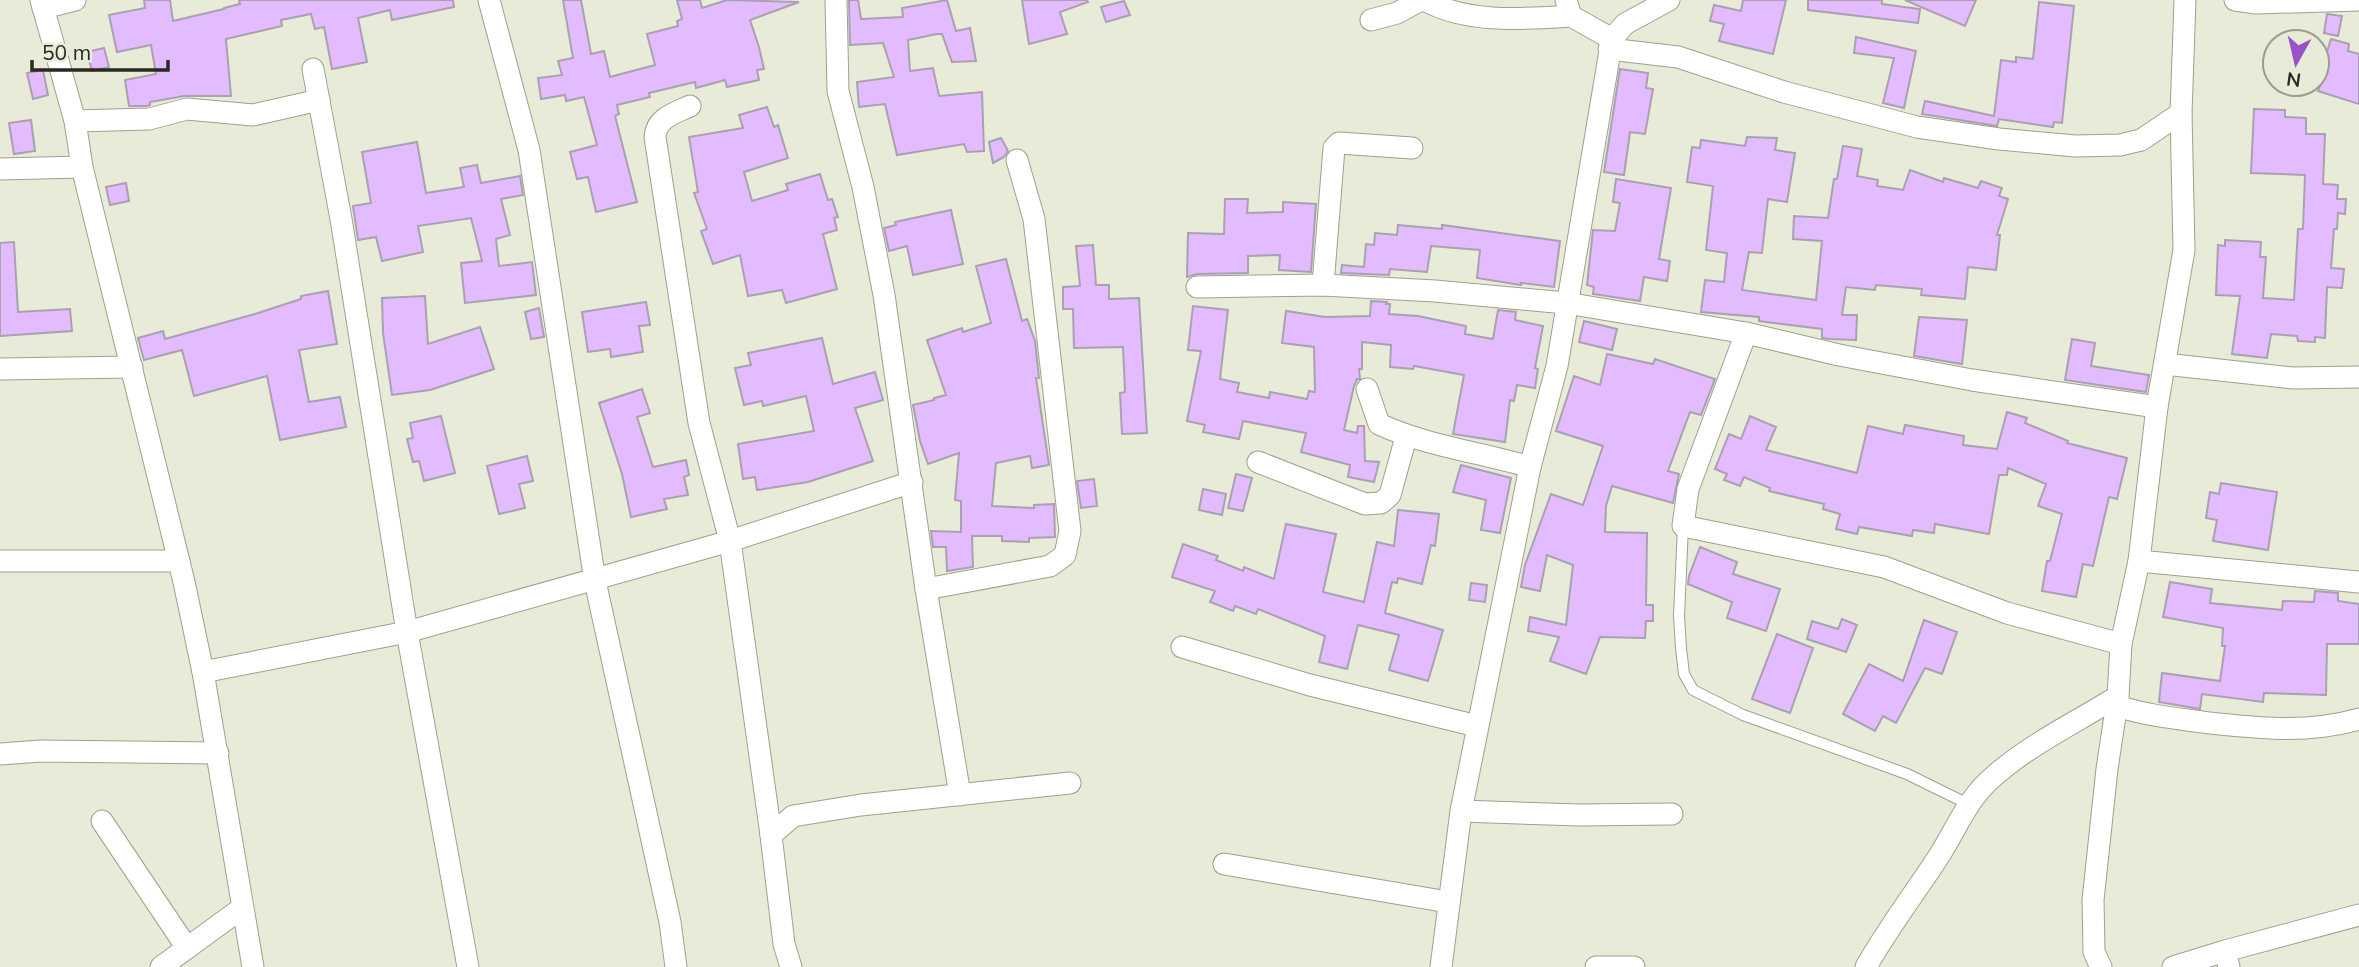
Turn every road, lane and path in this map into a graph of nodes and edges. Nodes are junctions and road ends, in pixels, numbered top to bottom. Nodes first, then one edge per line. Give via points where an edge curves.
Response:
1 (75, 0) edge
2 (489, 0) edge
3 (836, 0) edge
4 (1422, 0) edge
5 (1669, 0) edge
6 (2185, 0) edge
7 (2235, 0) edge
8 (2359, 0) edge
9 (42, 4) edge
10 (1568, 8) edge
11 (1370, 20) dead end
12 (1611, 44) junction
13 (313, 69) dead end
14 (319, 100) junction
15 (690, 106) dead end
16 (2181, 113) junction
17 (75, 121) junction
18 (1412, 148) dead end
19 (1017, 160) dead end
20 (82, 167) junction
21 (0, 169) edge
22 (1323, 285) junction
23 (1197, 287) dead end
24 (1566, 303) junction
25 (1746, 333) junction
26 (2165, 364) junction
27 (132, 367) junction
28 (0, 369) edge
29 (2359, 377) edge
30 (1367, 390) dead end
31 (2157, 407) junction
32 (1406, 436) junction
33 (1258, 462) dead end
34 (1530, 467) junction
35 (912, 482) junction
36 (1683, 526) junction
37 (730, 541) junction
38 (0, 561) edge
39 (179, 561) junction
40 (2139, 561) junction
41 (595, 580) junction
42 (2359, 582) edge
43 (926, 589) junction
44 (407, 632) junction
45 (2121, 644) junction
46 (1182, 647) dead end
47 (203, 672) junction
48 (2118, 701) junction
49 (2359, 719) edge
50 (1477, 726) junction
51 (218, 753) junction
52 (0, 754) edge
53 (1070, 783) dead end
54 (960, 794) junction
55 (1968, 804) junction
56 (1461, 811) junction
57 (1672, 814) dead end
58 (102, 821) dead end
59 (771, 835) junction
60 (1224, 864) dead end
61 (1448, 902) junction
62 (242, 908) junction
63 (2359, 915) edge
64 (187, 948) junction
65 (2227, 959) edge
66 (161, 967) edge
67 (253, 967) edge
68 (468, 967) edge
69 (676, 967) edge
70 (791, 967) edge
71 (1441, 967) edge
72 (1596, 967) edge
73 (1634, 967) edge
74 (1866, 967) edge
75 (2101, 967) edge
76 (2173, 967) edge

1 - 9 street
2 - 41 street via 529,150
3 - 35 street via 838,90 884,295
4 - 10 street via 1476,16 1518,19
4 - 11 street
5 - 12 street via 1625,24
6 - 16 street
7 - 8 street
9 - 17 street
10 - 12 street
12 - 16 street via 1678,57 1784,92 1917,127 1999,139 2120,145 2141,140
12 - 24 street
13 - 14 street
14 - 17 street via 253,115 187,109 149,119
14 - 44 street
15 - 37 street via 660,122 655,137 699,424
16 - 26 street via 2184,250
17 - 20 street
18 - 22 street via 1339,143 1334,148
19 - 43 street via 1034,219 1070,531 1065,555 1050,566
20 - 21 street
20 - 27 street
22 - 23 street
22 - 24 street
24 - 25 street
24 - 34 street via 1557,366
25 - 31 street via 1972,380
25 - 36 street via 1688,489
26 - 29 street via 2293,378
26 - 31 street
27 - 28 street
27 - 39 street
30 - 32 street via 1379,424
31 - 40 street
32 - 33 street via 1390,495 1381,503 1365,504
32 - 34 street
34 - 50 street
35 - 37 street
35 - 43 street
36 - 45 street via 1884,566 2007,613
36 - 55 lane via 1681,648 1684,674 1693,690 1743,715 1907,774
37 - 41 street
37 - 59 street
38 - 39 street
39 - 47 street
40 - 42 street
40 - 45 street
41 - 44 street
41 - 69 street
43 - 54 street
44 - 47 street
44 - 68 street
45 - 48 street
46 - 50 street via 1310,685
47 - 51 street
48 - 49 street via 2140,714 2275,729 2316,729
48 - 55 street via 2038,744 1993,776
48 - 75 street via 2093,900 2094,952
50 - 56 street
51 - 52 street
51 - 62 street
53 - 54 street
54 - 59 street via 793,816
55 - 74 street
56 - 57 street
56 - 61 street
58 - 64 street
59 - 70 street
60 - 61 street
61 - 71 street
62 - 64 street
62 - 67 street
63 - 65 street
64 - 66 street
65 - 76 street
72 - 73 street

